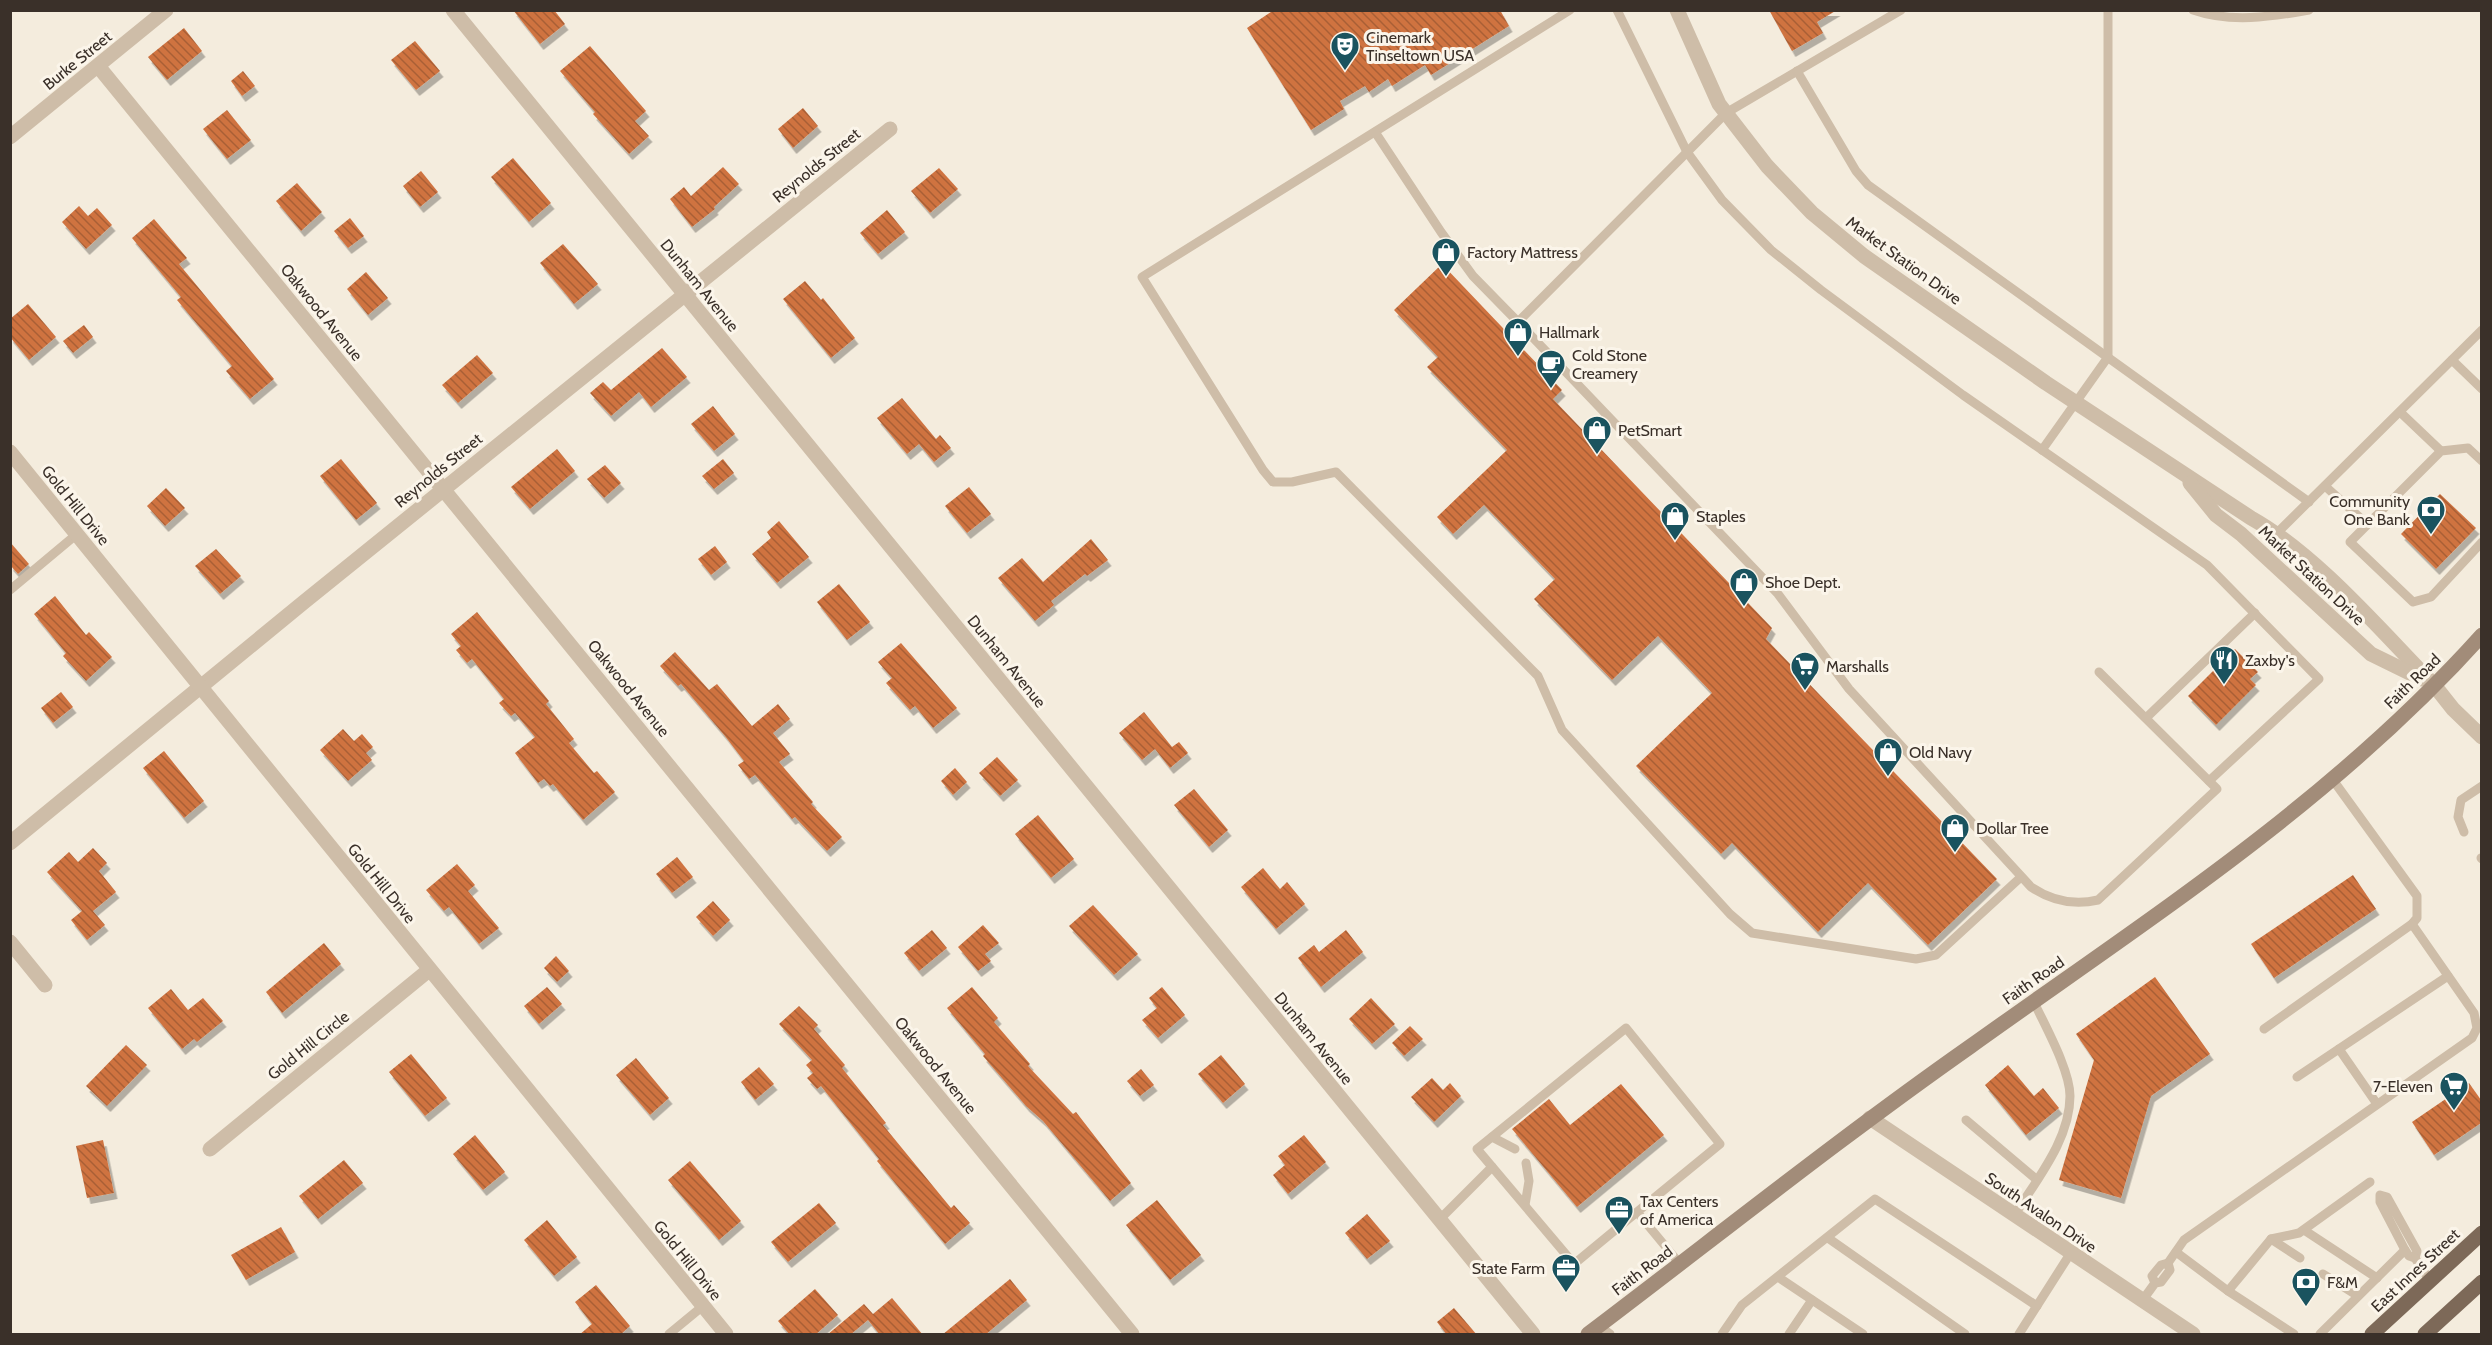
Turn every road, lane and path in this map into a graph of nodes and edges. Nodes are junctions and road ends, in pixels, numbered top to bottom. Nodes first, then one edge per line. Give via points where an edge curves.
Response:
1 (166, 10) edge
2 (453, 10) edge
3 (1570, 10) edge
4 (1617, 10) edge
5 (1677, 10) edge
6 (1901, 10) edge
7 (2108, 10) edge
8 (2193, 10) edge
9 (2309, 10) edge
10 (98, 66) junction
11 (1797, 71) junction
12 (1726, 112) junction
13 (890, 129) dead end
14 (1375, 132) junction
15 (10, 137) edge
16 (1687, 152) junction
17 (685, 295) junction
18 (1518, 322) junction
19 (2481, 330) edge
20 (2108, 357) junction
21 (2452, 360) junction
22 (2481, 389) edge
23 (2076, 403) junction
24 (2400, 412) junction
25 (2042, 450) junction
26 (2440, 451) junction
27 (11, 455) edge
28 (2481, 461) edge
29 (2181, 471) junction
30 (2325, 486) junction
31 (444, 489) junction
32 (2309, 502) junction
33 (2367, 525) junction
34 (2277, 533) junction
35 (77, 534) junction
36 (2481, 542) edge
37 (10, 590) edge
38 (2255, 613) junction
39 (2481, 635) edge
40 (2099, 672) dead end
41 (2434, 685) junction
42 (200, 687) junction
43 (2146, 718) junction
44 (2481, 737) edge
45 (2333, 780) junction
46 (2209, 781) junction
47 (2481, 786) edge
48 (2464, 832) dead end
49 (10, 843) edge
50 (2021, 877) junction
51 (2412, 924) junction
52 (10, 942) edge
53 (429, 970) junction
54 (2448, 976) junction
55 (45, 985) dead end
56 (2034, 1002) junction
57 (2265, 1029) dead end
58 (2339, 1049) junction
59 (2297, 1077) dead end
60 (2377, 1104) junction
61 (1870, 1118) junction
62 (1966, 1120) dead end
63 (1492, 1137) junction
64 (210, 1149) dead end
65 (1515, 1149) dead end
66 (1526, 1163) dead end
67 (1492, 1167) junction
68 (2036, 1179) junction
69 (2370, 1182) dead end
70 (1525, 1205) junction
71 (1637, 1212) junction
72 (2014, 1216) junction
73 (1439, 1220) junction
74 (2304, 1230) junction
75 (2481, 1233) edge
76 (1828, 1238) junction
77 (2271, 1239) junction
78 (2405, 1250) junction
79 (2176, 1252) junction
80 (2070, 1254) junction
81 (2300, 1258) dead end
82 (2415, 1258) junction
83 (1680, 1264) junction
84 (2323, 1274) dead end
85 (1778, 1277) junction
86 (2377, 1278) junction
87 (2430, 1281) junction
88 (2481, 1282) edge
89 (2228, 1291) junction
90 (2358, 1296) junction
91 (1812, 1300) junction
92 (2142, 1301) junction
93 (703, 1306) junction
94 (2037, 1306) junction
95 (1599, 1332) edge
96 (669, 1335) edge
97 (726, 1335) edge
98 (1132, 1335) edge
99 (1533, 1335) edge
100 (1722, 1335) edge
101 (1789, 1335) edge
102 (1863, 1335) edge
103 (1965, 1335) edge
104 (2019, 1335) edge
105 (2193, 1335) edge
106 (2294, 1335) edge
107 (2320, 1335) edge
108 (2372, 1335) edge
109 (2425, 1335) edge

1 - 10 street, Burke Street
2 - 17 street, Dunham Avenue
3 - 14 lane
4 - 16 lane
5 - 12 street, Market Station Drive via 1689,42
6 - 11 lane
7 - 20 lane
8 - 9 lane via 2213,17 2273,16
10 - 15 street, Burke Street
10 - 31 street, Oakwood Avenue
11 - 12 lane
11 - 20 lane via 1856,171 1868,184
12 - 16 lane
12 - 23 street, Market Station Drive via 1767,166 1864,256
13 - 17 street, Reynolds Street
14 - 18 lane via 1473,276
14 - 50 lane via 1142,278 1273,482 1336,472 1538,676 1562,730 1730,914 1752,933 1916,959 1936,955
16 - 18 lane
16 - 25 lane via 1722,200 1771,250
17 - 31 street, Reynolds Street
17 - 73 street, Dunham Avenue
18 - 50 lane via 1778,594 1850,690
19 - 21 lane
20 - 23 lane
20 - 32 lane
21 - 22 lane
21 - 24 lane
23 - 25 lane
23 - 29 street, Market Station Drive
24 - 26 lane
24 - 30 lane
25 - 38 lane via 2207,565
26 - 28 lane via 2468,448
26 - 33 lane
27 - 35 street, Gold Hill Drive
29 - 34 street, Market Station Drive
29 - 41 street, Market Station Drive via 2216,515 2371,654
30 - 32 lane
30 - 33 lane
31 - 42 street, Reynolds Street
31 - 98 street, Oakwood Avenue
32 - 34 lane
33 - 36 lane via 2350,542 2413,602 2431,597
34 - 41 street, Market Station Drive via 2329,579
35 - 37 lane
35 - 42 street, Gold Hill Drive
38 - 43 lane
38 - 46 lane via 2319,679
39 - 41 main road, Faith Road
40 - 43 lane
41 - 44 street, Market Station Drive
41 - 45 main road, Faith Road
42 - 49 street, Reynolds Street
42 - 53 street, Gold Hill Drive
43 - 46 lane
45 - 51 lane via 2417,896 2417,918
45 - 56 main road, Faith Road via 2217,872
46 - 50 lane via 2217,789 2098,900 2080,904 2045,897
47 - 48 lane via 2462,800 2458,817
51 - 54 lane
51 - 57 lane
52 - 55 street
53 - 64 street, Gold Hill Circle
53 - 93 street, Gold Hill Drive
54 - 58 lane
54 - 60 lane via 2474,1013 2476,1028 2472,1038
56 - 61 main road, Faith Road
56 - 68 lane via 2061,1061 2070,1095 2063,1135
58 - 59 lane
58 - 60 lane
60 - 79 lane via 2184,1240
61 - 72 street, South Avalon Drive
61 - 83 main road, Faith Road
62 - 68 lane
63 - 65 lane
63 - 67 lane via 1477,1149
63 - 71 lane via 1626,1028 1720,1144
66 - 70 lane via 1529,1181
67 - 70 lane
67 - 73 lane
68 - 72 lane
69 - 74 lane
70 - 71 lane via 1574,1264
71 - 83 lane
72 - 80 street, South Avalon Drive
73 - 99 street, Dunham Avenue
74 - 77 lane
74 - 86 lane
75 - 87 main road, East Innes Street
76 - 85 lane
76 - 94 lane via 1875,1199
76 - 103 lane
77 - 81 lane
77 - 89 lane
78 - 82 lane
78 - 82 lane via 2380,1195 2387,1197 2417,1251
78 - 86 lane
79 - 89 lane
79 - 92 lane via 2168,1263 2170,1270
80 - 92 street, South Avalon Drive
80 - 94 lane
82 - 87 lane
83 - 95 main road, Faith Road
84 - 90 lane
85 - 91 lane
85 - 100 lane via 1742,1305
86 - 90 lane
87 - 108 main road, East Innes Street
88 - 109 main road
89 - 106 lane
90 - 107 lane
91 - 101 lane
91 - 102 lane
92 - 105 street, South Avalon Drive
93 - 96 lane
93 - 97 street, Gold Hill Drive
94 - 104 lane

